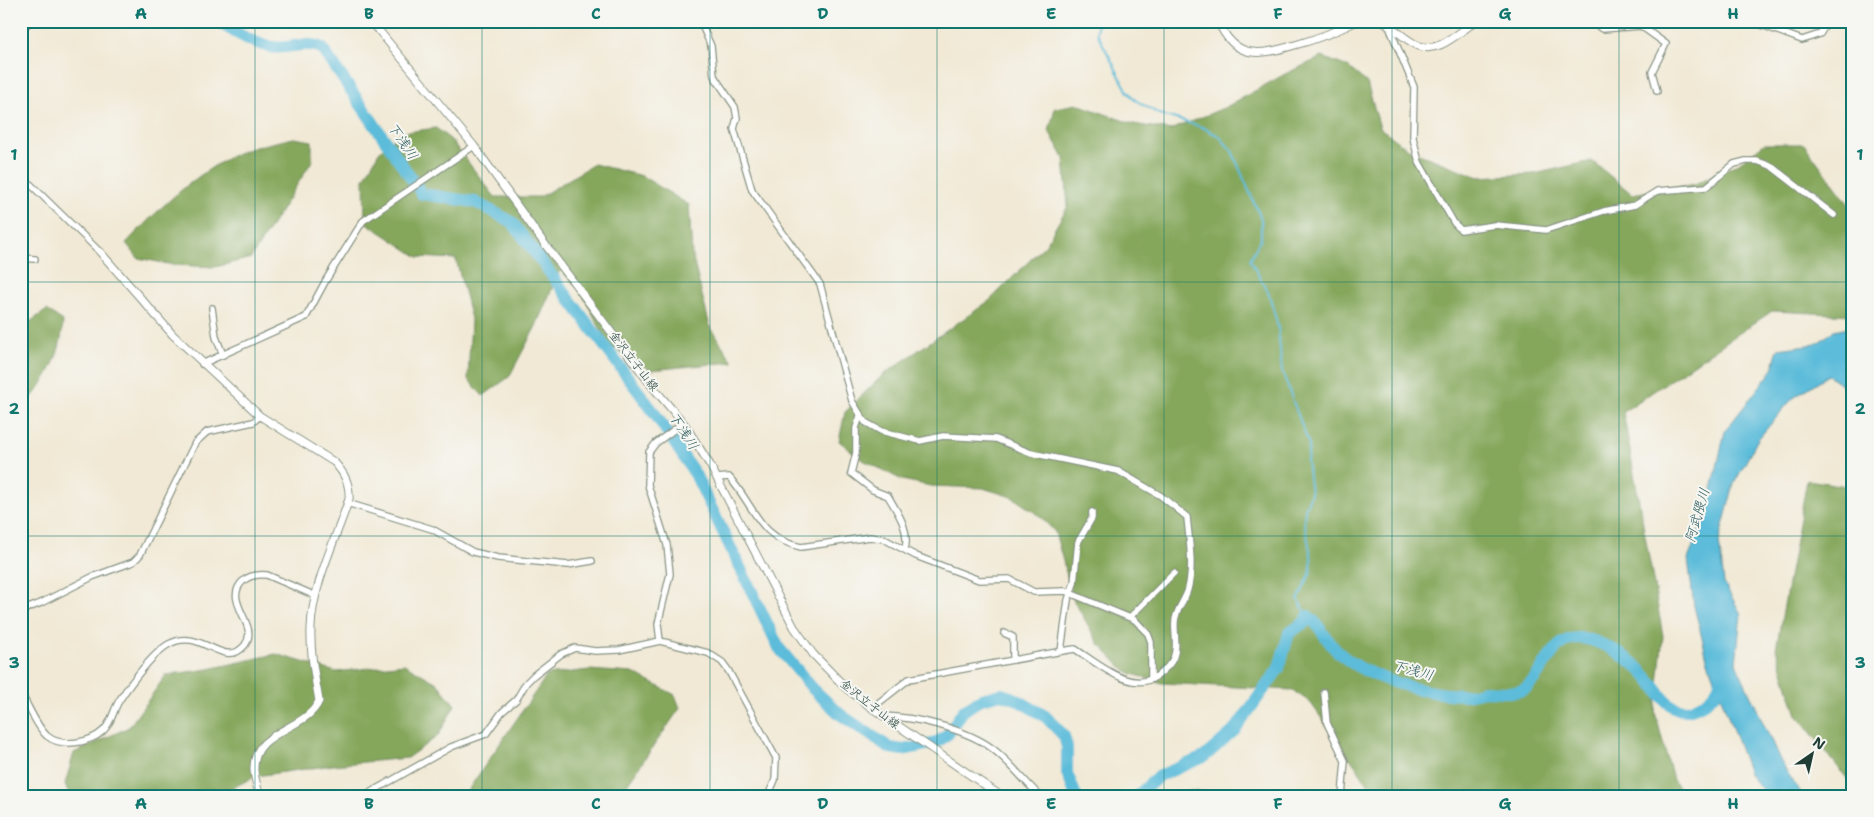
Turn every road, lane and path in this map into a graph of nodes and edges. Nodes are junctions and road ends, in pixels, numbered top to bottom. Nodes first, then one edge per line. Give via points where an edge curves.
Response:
1 (32, 21) edge
2 (371, 21) edge
3 (700, 21) edge
4 (1218, 21) edge
5 (1357, 21) edge
6 (1476, 21) edge
7 (1590, 21) edge
8 (1751, 21) edge
9 (1828, 21) edge
10 (1385, 23) edge
11 (21, 29) edge
12 (1657, 91) dead end
13 (474, 146) junction
14 (21, 175) edge
15 (1834, 215) dead end
16 (100, 252) joint
17 (21, 258) edge
18 (35, 259) dead end
19 (212, 308) dead end
20 (223, 355) junction
21 (202, 364) junction
22 (260, 416) junction
23 (860, 416) junction
24 (683, 423) junction
25 (717, 478) junction
26 (347, 503) junction
27 (1092, 512) dead end
28 (905, 549) junction
29 (592, 561) dead end
30 (1174, 573) dead end
31 (1071, 593) junction
32 (316, 596) junction
33 (21, 608) edge
34 (1130, 617) junction
35 (1004, 634) dead end
36 (660, 641) junction
37 (1061, 651) junction
38 (1013, 660) junction
39 (1151, 679) junction
40 (1324, 692) dead end
41 (21, 694) edge
42 (872, 708) junction
43 (883, 716) junction
44 (259, 796) edge
45 (364, 796) edge
46 (768, 796) edge
47 (1001, 796) edge
48 (1040, 796) edge
49 (1342, 796) edge

1 - 11 street
2 - 13 street, 金沢立子山線
3 - 23 street via 710,46 714,76 735,107 735,134 752,190 820,284 847,387
4 - 5 street via 1232,42 1257,54 1309,41
6 - 10 street via 1440,46 1430,48 1415,44
7 - 12 street via 1602,29 1641,26 1666,44 1652,72
8 - 9 street via 1802,40 1820,34
10 - 15 street via 1414,87 1414,138 1420,162 1461,230 1494,225 1546,230 1604,211 1635,205 1667,188 1706,187 1734,164 1746,161 1771,166
13 - 20 street via 363,221 306,317
13 - 24 street, 金沢立子山線 via 550,251
14 - 16 street
16 - 21 street
17 - 18 street
19 - 20 street via 216,337
20 - 21 street
21 - 22 street
22 - 26 street via 334,462 350,489
22 - 33 street via 252,422 207,432 195,443 140,555 133,562 92,577 41,603
23 - 28 street via 851,473 873,490 888,496 906,529 908,540
23 - 39 street via 881,431 898,437 920,441 942,436 996,439 1031,452 1118,471 1182,510 1187,517 1190,553 1188,588 1176,613 1173,659 1165,670
24 - 25 street, 金沢立子山線
24 - 36 street via 649,452 648,485 667,545 670,574 658,624
25 - 28 street via 729,477 767,531 790,544 801,547 870,537 884,539
25 - 42 street, 金沢立子山線 via 794,627 847,689
26 - 29 street via 432,530 473,552 498,558 568,565
26 - 32 street
27 - 31 street via 1092,518 1078,542
28 - 31 street via 979,580 1009,579 1034,592
30 - 34 street
31 - 34 street
31 - 37 street
32 - 41 street via 267,575 246,579 236,594 248,629 244,647 224,654 190,638 166,646 131,684 107,727 85,740 63,743 48,736
32 - 44 street via 311,646 319,701 312,712 278,732 261,748 254,768
34 - 39 street via 1148,634 1151,642
35 - 38 street via 1013,636
36 - 45 street via 619,650 575,648 561,654 526,683 520,695 486,734 451,747
36 - 46 street via 708,652 728,670 776,758 775,780
37 - 38 street
37 - 39 street via 1075,649 1115,676 1142,681
38 - 42 street via 909,679
40 - 49 street via 1328,723 1345,762
42 - 43 street, 金沢立子山線
43 - 47 street, 金沢立子山線
43 - 48 street via 952,729 995,750

